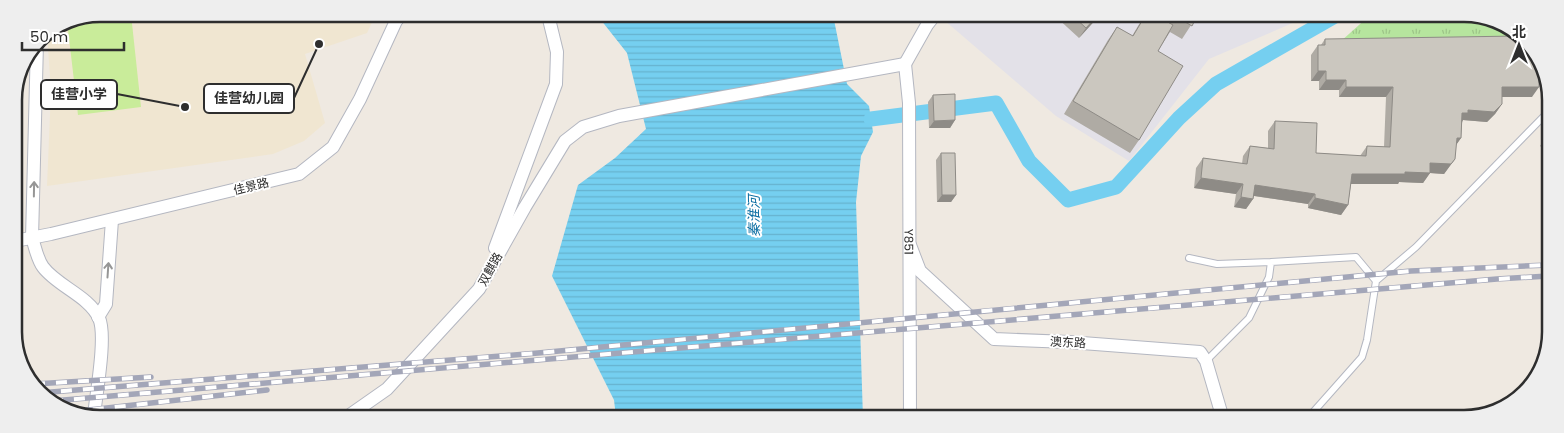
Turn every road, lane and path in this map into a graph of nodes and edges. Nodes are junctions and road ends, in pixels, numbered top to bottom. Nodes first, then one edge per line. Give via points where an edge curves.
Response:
1 (396, 22) edge
2 (550, 22) edge
3 (929, 22) edge
4 (37, 56) edge
5 (905, 64) junction
6 (1542, 117) edge
7 (112, 220) junction
8 (32, 238) junction
9 (22, 240) edge
10 (910, 245) junction
11 (1189, 258) dead end
12 (1271, 262) junction
13 (1376, 281) junction
14 (479, 289) junction
15 (98, 317) junction
16 (1206, 361) junction
17 (95, 410) edge
18 (357, 410) edge
19 (910, 410) edge
20 (1221, 410) edge
21 (1315, 410) edge

1 - 7 street, 佳景路 via 360,99 333,147 299,174
2 - 14 street via 557,52 556,84
3 - 5 street
8 -> 4 street
5 - 10 street, Y851 via 909,103
5 - 14 street, 双麒路 via 619,116 583,127 565,141
6 - 13 lane via 1416,247
7 - 8 street, 佳景路
15 -> 7 street via 106,304
8 - 9 street, 佳景路
8 - 15 street via 42,266
10 - 16 street, 澳东路 via 920,271 994,339 1200,352
10 - 19 street, Y851
11 - 12 lane via 1217,264
12 - 13 lane via 1356,257
12 - 16 lane via 1269,277 1248,318
13 - 21 lane via 1362,357
14 - 18 street, 双麒路 via 387,389
15 - 17 street via 102,331
16 - 20 street

